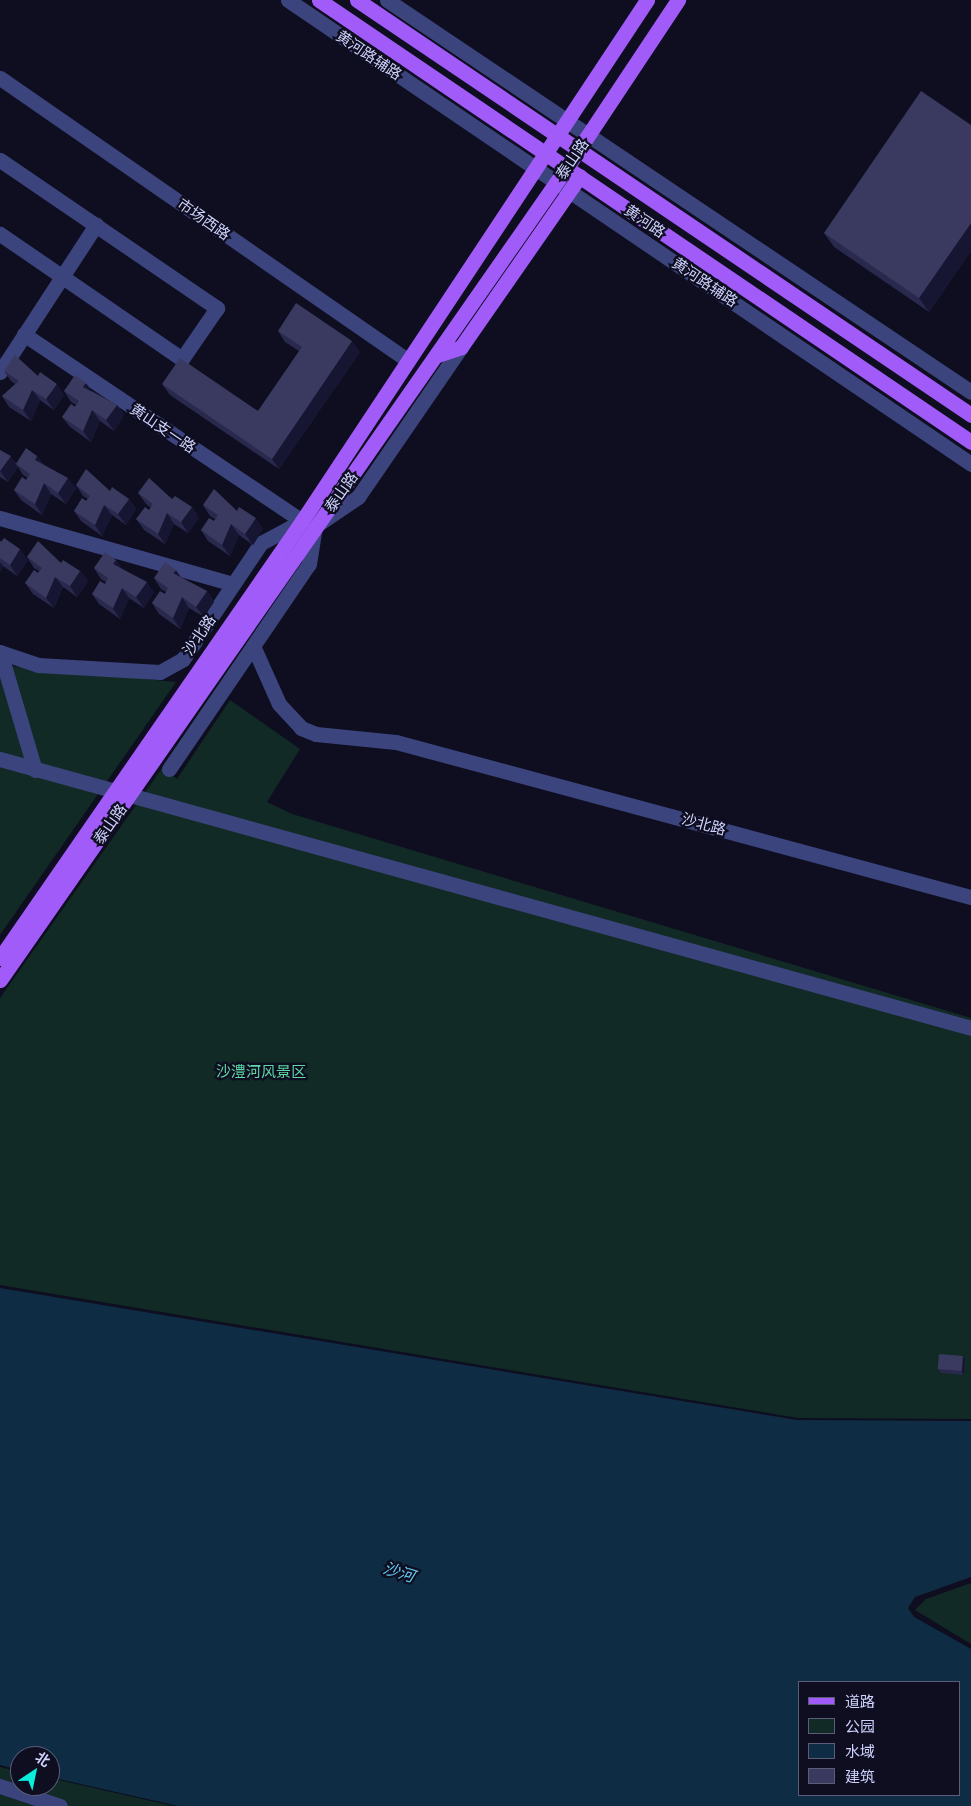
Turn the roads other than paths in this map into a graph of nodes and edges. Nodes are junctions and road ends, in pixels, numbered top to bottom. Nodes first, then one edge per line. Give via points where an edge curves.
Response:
1 (288, 0) edge
2 (319, 0) edge
3 (357, 0) edge
4 (387, 0) edge
5 (647, 0) edge
6 (678, 0) edge
7 (0, 78) edge
8 (566, 120) junction
9 (557, 134) junction
10 (588, 135) junction
11 (579, 149) junction
12 (545, 153) junction
13 (0, 160) edge
14 (536, 167) junction
15 (573, 172) junction
16 (558, 181) junction
17 (570, 190) junction
18 (96, 225) junction
19 (0, 234) edge
20 (62, 276) junction
21 (24, 334) junction
22 (461, 347) junction
23 (437, 355) junction
24 (408, 360) junction
25 (0, 372) edge
26 (971, 392) edge
27 (971, 415) edge
28 (971, 442) edge
29 (971, 464) edge
30 (0, 518) edge
31 (302, 521) junction
32 (317, 526) junction
33 (233, 584) junction
34 (254, 648) junction
35 (0, 652) edge
36 (0, 759) edge
37 (169, 769) dead end
38 (34, 770) junction
39 (123, 793) junction
40 (971, 897) edge
41 (0, 958) edge
42 (0, 980) edge
43 (971, 1028) edge
44 (0, 1786) edge
45 (60, 1806) edge

1 - 14 street, 黄河路辅路
2 - 12 main road, 黄河路
3 - 9 main road, 黄河路
4 - 8 street
5 - 8 main road, 泰山路
6 - 10 main road, 泰山路
7 - 24 street, 市场西路
8 - 9 main road, 泰山路
8 - 10 street
9 - 11 main road, 黄河路
9 - 12 main road, 泰山路
10 - 11 main road, 泰山路
10 - 26 street
11 - 15 main road, 泰山路
11 - 27 main road, 黄河路
12 - 14 main road, 泰山路
12 - 15 main road, 黄河路
13 - 18 street
14 - 16 street, 黄河路辅路
14 - 24 main road, 泰山路
15 - 16 main road, 泰山路
15 - 17 main road
15 - 28 main road, 黄河路
16 - 17 street, 黄河路辅路
16 - 23 main road, 泰山路
17 - 22 main road
17 - 29 street, 黄河路辅路
18 - 20 street
18 - 20 street via 217,308 182,359
19 - 20 street
20 - 21 street
21 - 25 street
21 - 31 street, 黄山支一路
22 - 23 main road
22 - 32 street via 358,497
23 - 32 main road, 泰山路
24 - 31 main road, 泰山路
30 - 33 street
31 - 33 street, 沙北路 via 261,543
31 - 39 main road, 泰山路
32 - 34 street via 309,564
32 - 39 main road, 泰山路
33 - 35 street, 沙北路 via 183,660 160,672 114,672 38,665
34 - 37 street
34 - 40 street, 沙北路 via 279,704 301,728 436,752
35 - 38 street
36 - 38 street
38 - 39 street
39 - 41 main road, 泰山路
39 - 42 main road, 泰山路
39 - 43 street
44 - 45 street

